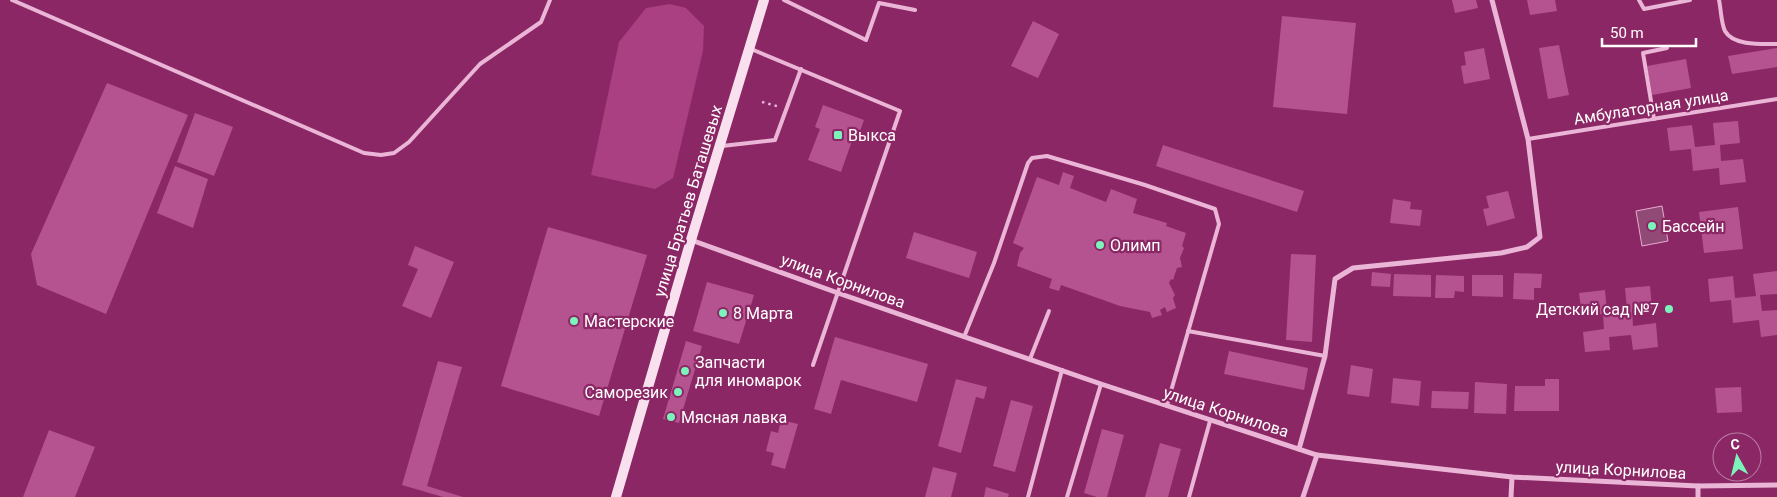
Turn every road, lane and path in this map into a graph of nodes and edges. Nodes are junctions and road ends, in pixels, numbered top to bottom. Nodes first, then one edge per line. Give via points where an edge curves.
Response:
1 (12, 0) edge
2 (550, 0) edge
3 (764, 0) edge
4 (784, 0) edge
5 (1492, 0) edge
6 (1640, 0) edge
7 (1690, 0) edge
8 (1719, 0) edge
9 (915, 10) dead end
10 (1777, 44) edge
11 (750, 48) junction
12 (1668, 48) dead end
13 (801, 69) junction
14 (1777, 99) edge
15 (762, 102) dead end
16 (786, 110) junction
17 (1654, 119) junction
18 (1528, 139) junction
19 (720, 146) junction
20 (691, 240) junction
21 (838, 293) junction
22 (1049, 311) dead end
23 (1188, 330) junction
24 (964, 337) junction
25 (1325, 356) junction
26 (1030, 359) junction
27 (813, 365) dead end
28 (1062, 370) junction
29 (1100, 384) junction
30 (1167, 405) junction
31 (1210, 421) junction
32 (1298, 449) junction
33 (1317, 455) junction
34 (1512, 477) junction
35 (1777, 485) edge
36 (1698, 486) junction
37 (616, 497) edge
38 (1028, 497) edge
39 (1067, 497) edge
40 (1189, 497) edge
41 (1303, 497) edge
42 (1511, 497) edge
43 (1698, 497) edge

1 - 2 lane via 364,153 381,156 394,153 409,142 480,64 541,22
3 - 11 street, улица Братьев Баташевых
4 - 9 lane via 866,40 879,2
5 - 18 street
6 - 7 lane via 1644,9
8 - 10 lane via 1725,31 1732,38 1751,45
11 - 13 lane
11 - 19 street, улица Братьев Баташевых
12 - 17 lane via 1643,53
13 - 16 lane
13 - 21 lane via 900,111
14 - 17 lane, Амбулаторная улица
15 - 16 path
16 - 19 lane via 775,140
17 - 18 lane, Амбулаторная улица
18 - 25 street via 1540,237 1528,247 1502,253 1353,268 1335,279
19 - 20 street, улица Братьев Баташевых
20 - 21 street, улица Корнилова
20 - 37 street, улица Братьев Баташевых
21 - 24 street, улица Корнилова
21 - 27 lane
22 - 26 lane
23 - 24 lane via 1219,224 1215,209 1144,184 1039,156 1028,163 994,263
23 - 25 lane
23 - 30 lane
24 - 26 street, улица Корнилова
25 - 32 street
26 - 28 street, улица Корнилова
28 - 29 street, улица Корнилова
28 - 38 lane
29 - 30 street, улица Корнилова
29 - 39 lane
30 - 31 street, улица Корнилова
31 - 32 street, улица Корнилова
31 - 40 lane
32 - 33 street, улица Корнилова
33 - 34 street, улица Корнилова
33 - 41 street
34 - 36 street, улица Корнилова
34 - 42 street
35 - 36 street, улица Корнилова
36 - 43 street

